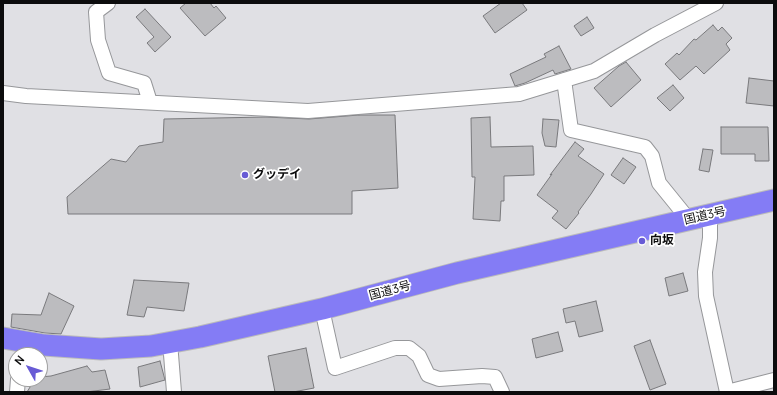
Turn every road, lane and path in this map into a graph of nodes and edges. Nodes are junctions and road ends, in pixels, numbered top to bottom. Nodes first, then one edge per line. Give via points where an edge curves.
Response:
1 (108, 3) edge
2 (716, 3) edge
3 (564, 80) junction
4 (3, 93) edge
5 (150, 102) junction
6 (774, 200) edge
7 (710, 215) junction
8 (689, 220) junction
9 (322, 309) junction
10 (3, 338) edge
11 (170, 342) junction
12 (22, 347) edge
13 (29, 347) edge
14 (774, 380) edge
15 (174, 392) edge
16 (502, 392) edge
17 (727, 392) edge

1 - 5 street via 96,12 98,40 109,73 144,83
2 - 3 street via 594,71
3 - 5 street via 519,94 308,111
3 - 8 street via 571,130 645,147 652,156 659,183
4 - 5 street
6 - 7 highway, 国道3号
7 - 8 highway, 国道3号
7 - 17 street via 710,238 705,272 706,296
8 - 9 highway, 国道3号 via 457,273
9 - 11 highway, 国道3号
9 - 16 street via 335,368 395,348 409,348 419,356 428,375 439,379 495,377
10 - 12 highway, 国道3号
11 - 13 highway, 国道3号 via 151,346 101,349 44,344
11 - 15 street
14 - 17 street

